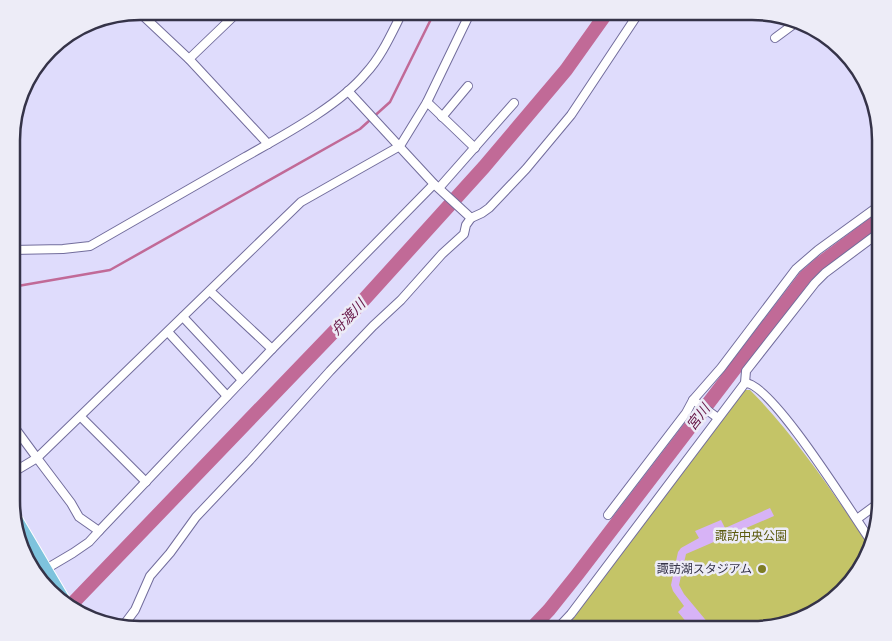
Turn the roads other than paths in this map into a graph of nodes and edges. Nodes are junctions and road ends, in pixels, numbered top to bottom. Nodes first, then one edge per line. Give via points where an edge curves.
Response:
1 (147, 20) edge
2 (229, 20) edge
3 (398, 20) edge
4 (467, 20) edge
5 (635, 20) edge
6 (791, 26) edge
7 (775, 38) dead end
8 (188, 59) junction
9 (468, 86) dead end
10 (348, 91) junction
11 (427, 102) junction
12 (514, 103) dead end
13 (442, 117) junction
14 (268, 144) junction
15 (400, 146) junction
16 (475, 148) junction
17 (439, 187) junction
18 (872, 211) edge
19 (469, 216) junction
20 (872, 238) edge
21 (20, 250) edge
22 (210, 291) junction
23 (184, 317) junction
24 (168, 332) junction
25 (272, 349) junction
26 (242, 380) junction
27 (745, 383) junction
28 (227, 396) junction
29 (694, 401) junction
30 (81, 417) junction
31 (715, 417) junction
32 (20, 435) edge
33 (37, 458) junction
34 (20, 468) edge
35 (146, 482) junction
36 (872, 508) edge
37 (608, 516) dead end
38 (857, 519) junction
39 (23, 530) edge
40 (99, 531) junction
41 (867, 535) edge
42 (46, 569) junction
43 (58, 589) edge
44 (127, 620) edge
45 (564, 621) edge

1 - 8 street
2 - 8 street
3 - 10 street via 367,73
4 - 11 street
5 - 19 street via 571,115 526,169 482,214
6 - 7 street
8 - 14 street
9 - 13 street
10 - 14 street
10 - 15 street
11 - 13 street
11 - 15 street
12 - 16 street
13 - 16 street
14 - 21 street via 90,246
15 - 17 street
15 - 22 street via 301,202
16 - 17 street
17 - 19 street
17 - 25 street
18 - 29 street via 796,269
19 - 44 street via 464,234 330,371 196,517 150,576 135,610
20 - 27 street via 809,289 746,372
22 - 23 street
22 - 25 street
23 - 24 street
23 - 26 street
24 - 28 street
24 - 30 street
25 - 26 street
26 - 28 street
27 - 31 street
27 - 38 street via 753,385 779,410
28 - 35 street
29 - 31 street
29 - 37 street
30 - 33 street
30 - 35 street
31 - 45 street
32 - 33 street
33 - 34 street
33 - 40 street via 79,517
35 - 40 street
36 - 38 street
38 - 41 street
39 - 42 main road
40 - 42 street via 81,548
42 - 43 main road

